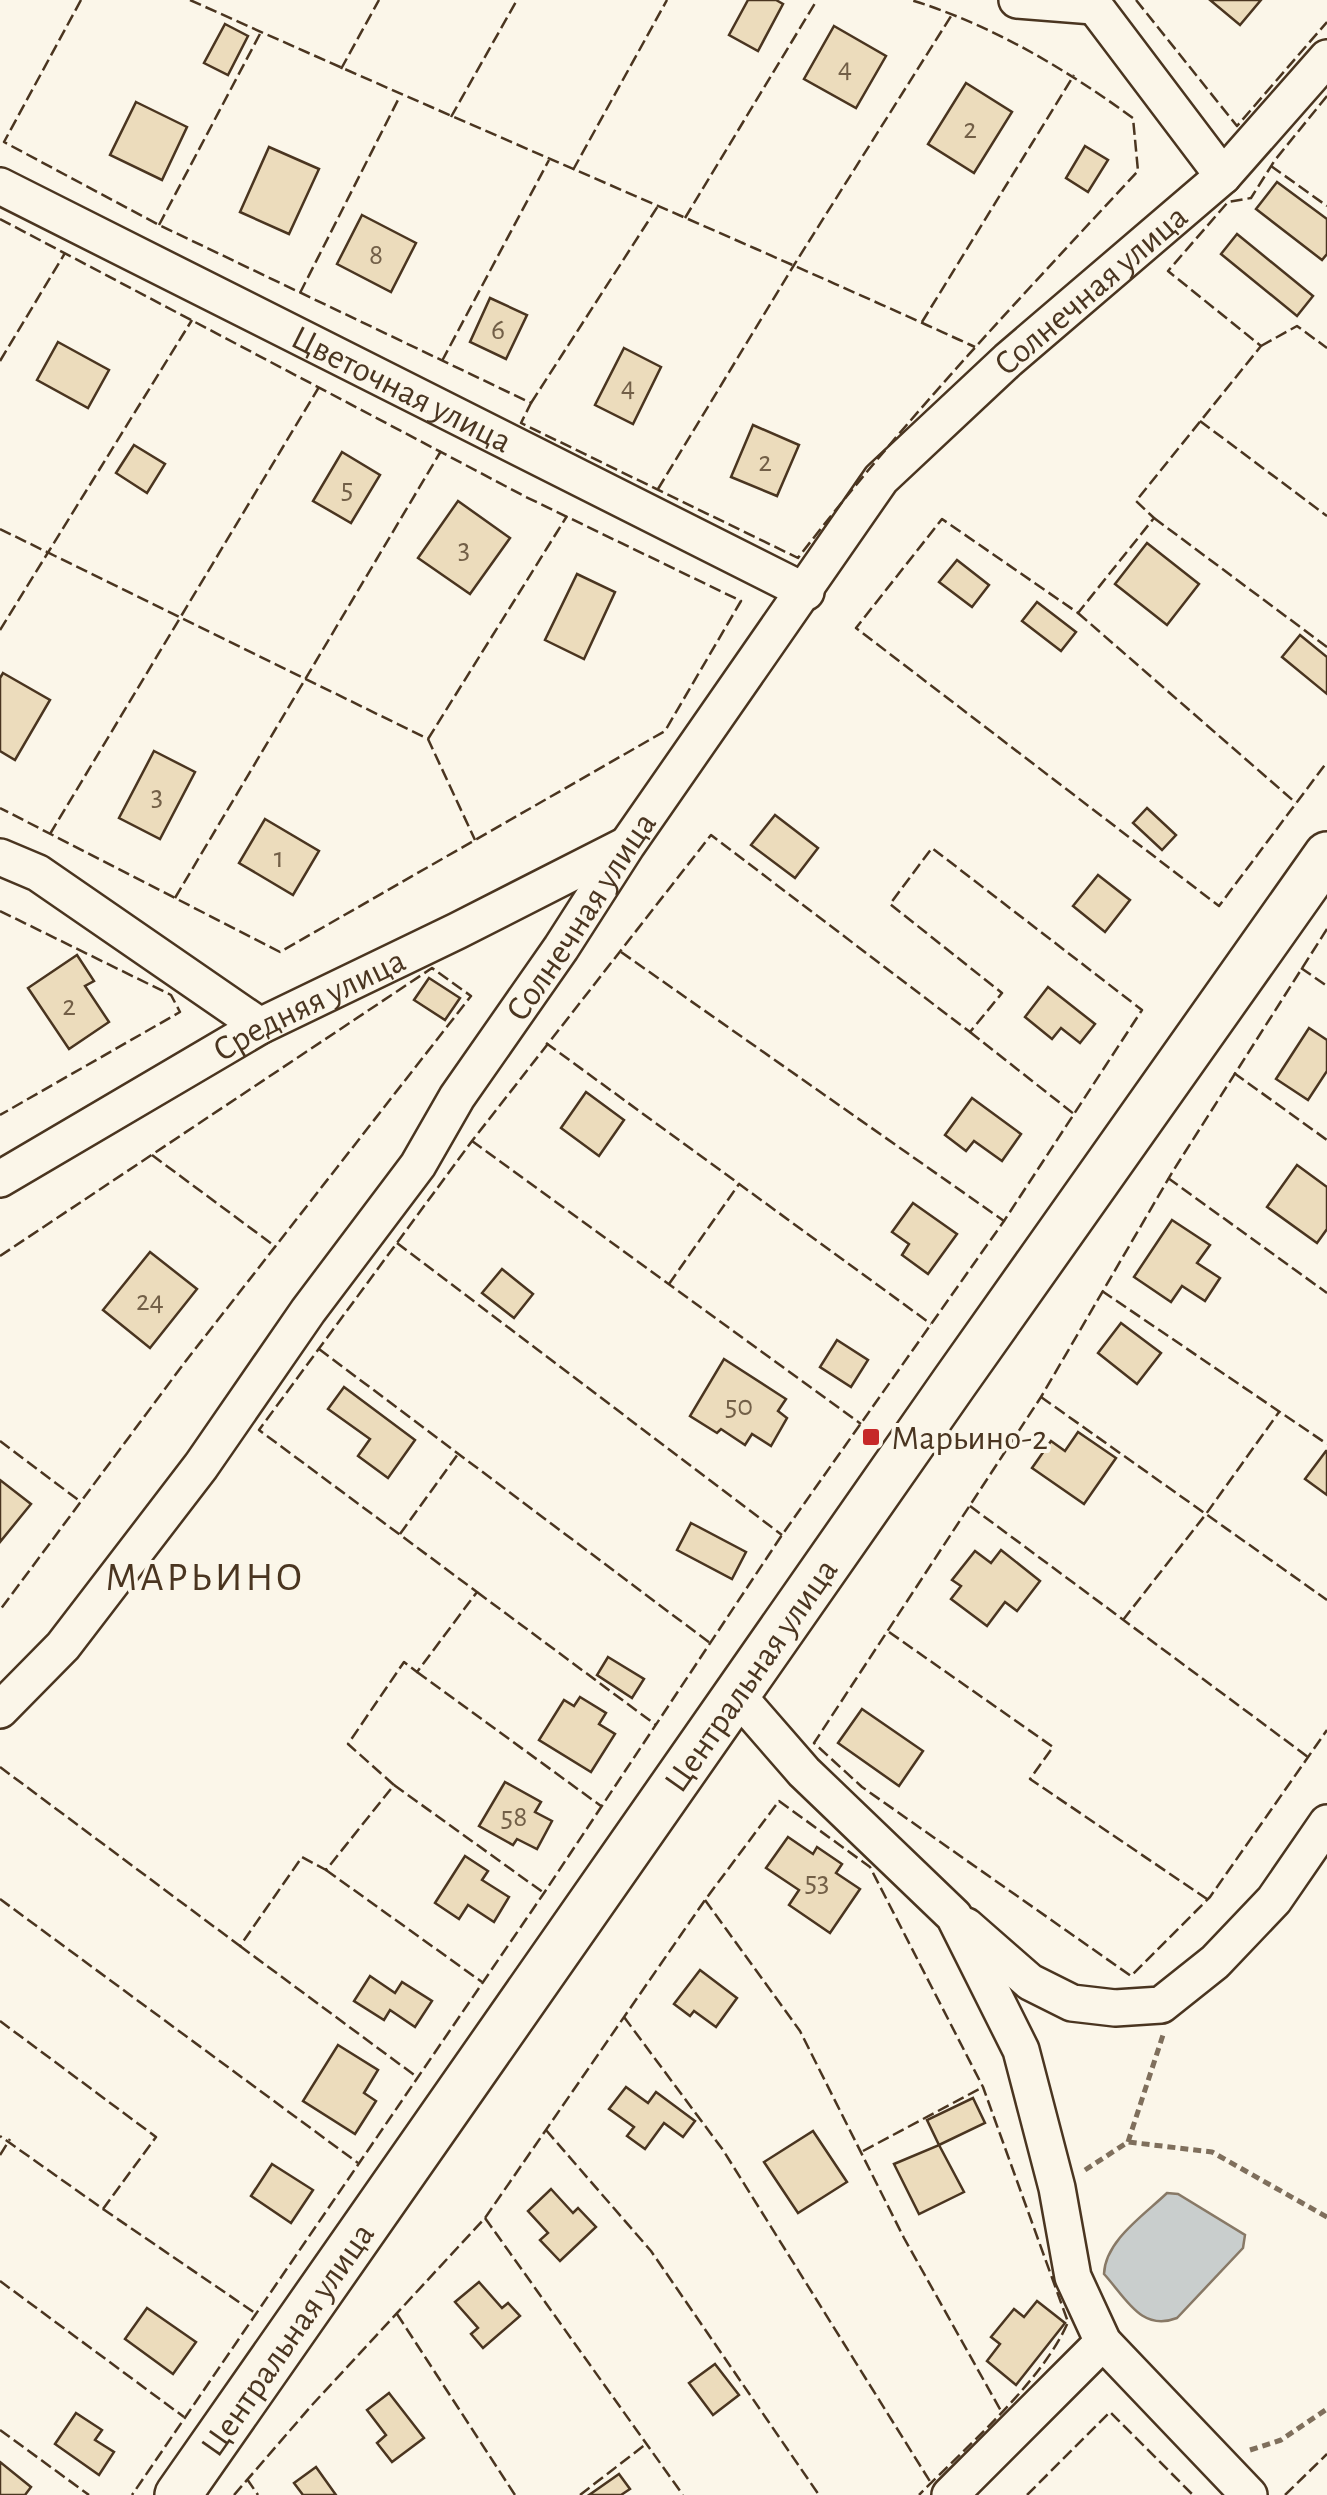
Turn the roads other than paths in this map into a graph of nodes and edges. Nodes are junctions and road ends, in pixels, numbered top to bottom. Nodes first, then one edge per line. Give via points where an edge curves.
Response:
1 (1017, 0) edge
2 (1092, 3) edge
3 (1327, 58) edge
4 (1222, 176) junction
5 (0, 186) edge
6 (806, 592) junction
7 (627, 845) junction
8 (1327, 855) edge
9 (0, 858) edge
10 (260, 1026) junction
11 (0, 1179) edge
12 (737, 1695) junction
13 (0, 1710) edge
14 (1327, 1823) edge
15 (954, 1916) junction
16 (1103, 2342) junction
17 (178, 2495) edge
18 (950, 2495) edge
19 (1250, 2495) edge

1 - 2 street
2 - 4 street
3 - 4 street, Солнечная улица
4 - 6 street, Солнечная улица via 1008,360 881,480
5 - 6 street, Цветочная улица
6 - 7 street, Солнечная улица
7 - 10 street, Средняя улица
7 - 13 street, Солнечная улица via 418,1164 201,1466 63,1646
8 - 12 main road, Центральная улица
9 - 10 street via 38,872
10 - 11 street, Средняя улица
12 - 15 street via 804,1772
12 - 17 main road, Центральная улица
14 - 15 street via 1274,1900 1216,1962 1162,2005 1072,2003 1030,1982
15 - 16 street via 1021,2050 1073,2277
16 - 18 street
16 - 19 street

